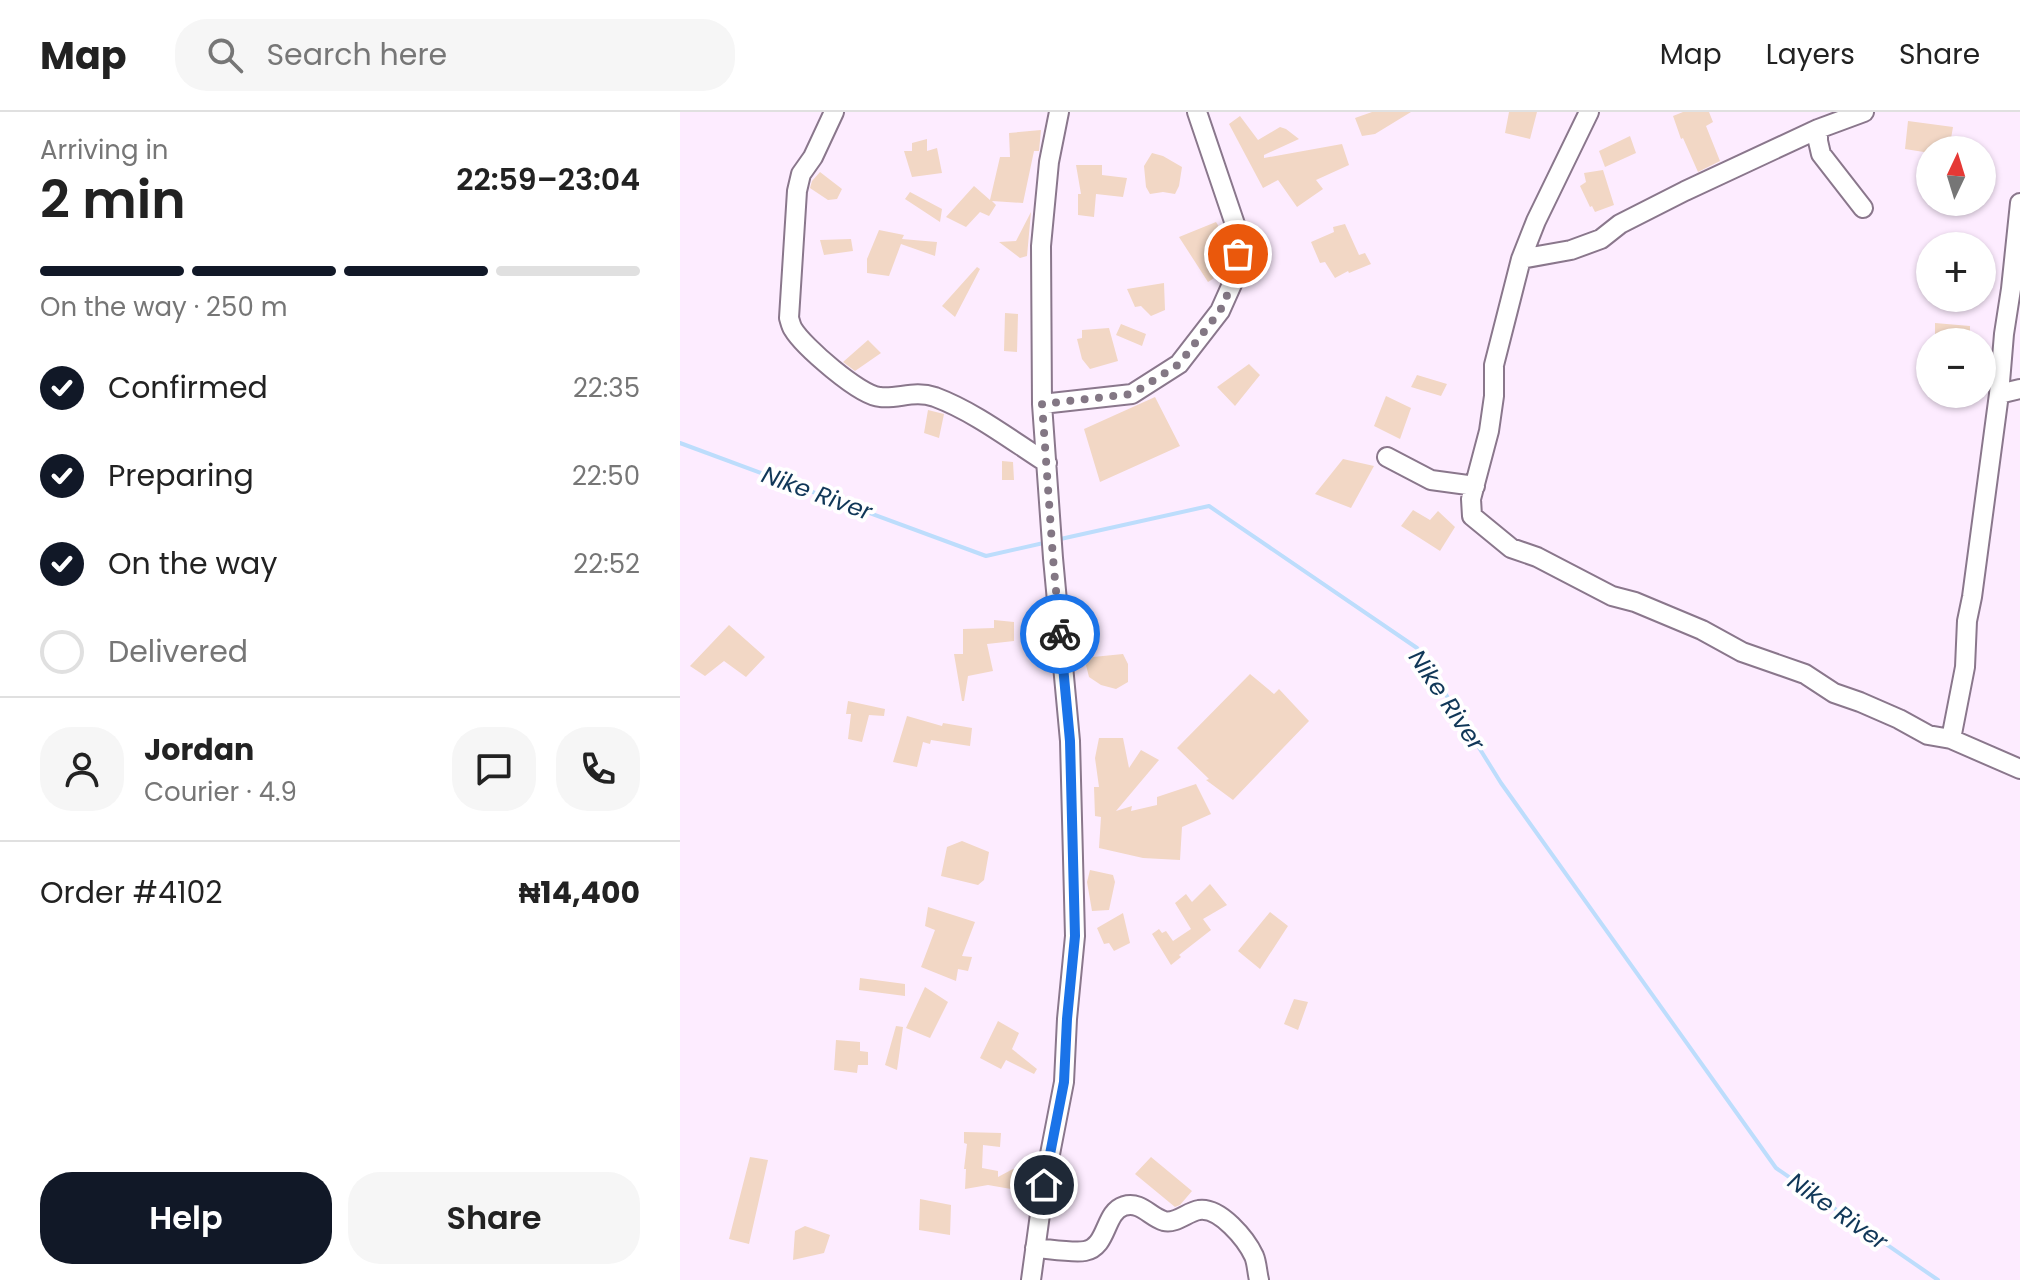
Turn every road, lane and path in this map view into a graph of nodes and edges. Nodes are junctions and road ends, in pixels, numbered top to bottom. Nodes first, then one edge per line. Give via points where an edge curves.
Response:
1 (834, 112) edge
2 (1059, 112) edge
3 (1197, 112) edge
4 (1589, 112) edge
5 (1864, 112) edge
6 (1818, 129) junction
7 (2020, 203) edge
8 (1863, 208) dead end
9 (1521, 259) junction
10 (2020, 389) edge
11 (1999, 394) junction
12 (1042, 404) junction
13 (1387, 457) dead end
14 (1047, 463) junction
15 (1475, 486) junction
16 (1951, 739) junction
17 (2020, 769) edge
18 (1035, 1248) junction
19 (1031, 1280) edge
20 (1259, 1280) edge

1 - 14 street via 797,191 789,318 793,330 826,365 869,394 932,396
2 - 12 street via 1041,246
3 - 12 street via 1239,236 1237,273 1220,311 1179,364 1132,394
4 - 9 street
5 - 6 street
6 - 8 street via 1821,154
6 - 9 street via 1620,224 1601,239
7 - 11 street
9 - 15 street via 1494,365 1489,431
10 - 11 street
11 - 16 street
12 - 14 street
13 - 15 street via 1431,480
14 - 18 street via 1070,741 1075,936 1064,1082
15 - 16 street via 1472,516 1511,548 1742,652 1805,674 1834,693 1928,735
16 - 17 street
18 - 19 street
18 - 20 street via 1095,1247 1116,1210 1126,1205 1139,1206 1163,1221 1201,1209 1238,1231 1254,1257

